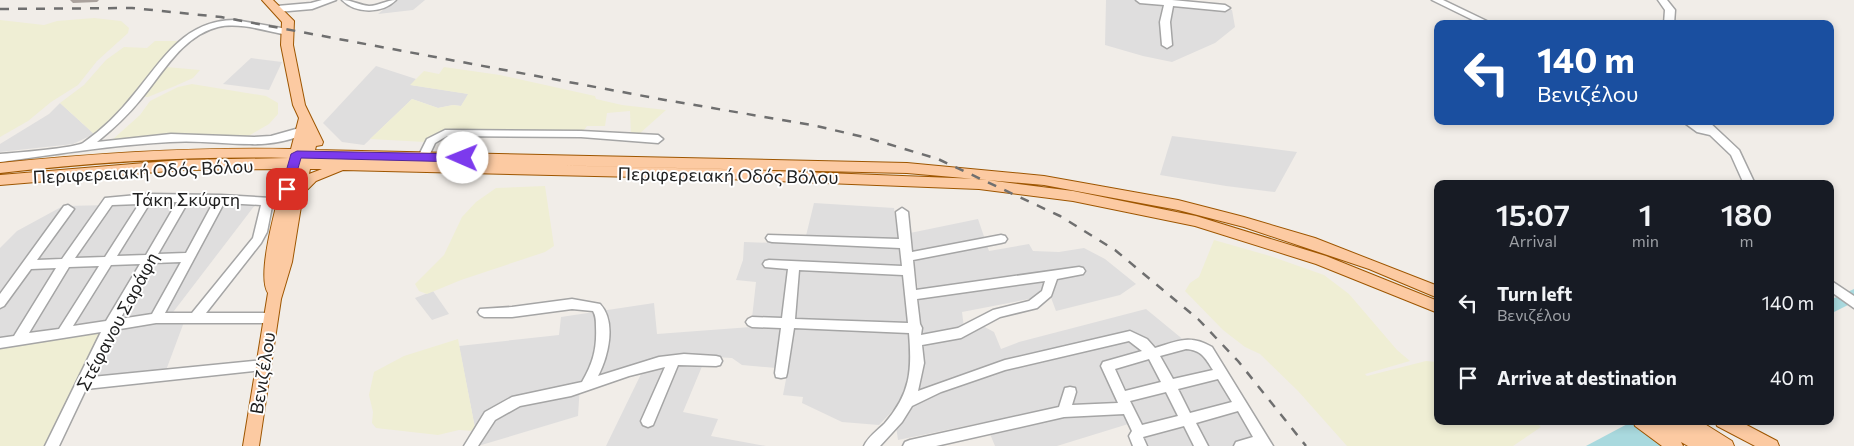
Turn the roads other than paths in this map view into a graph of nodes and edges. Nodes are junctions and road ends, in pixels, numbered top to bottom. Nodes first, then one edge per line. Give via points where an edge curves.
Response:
1 (268, 0) edge
2 (332, 0) edge
3 (346, 0) edge
4 (392, 0) edge
5 (1146, 0) edge
6 (1436, 0) edge
7 (1662, 0) edge
8 (1169, 2) junction
9 (1225, 8) dead end
10 (277, 10) junction
11 (1480, 20) edge
12 (1669, 20) edge
13 (287, 32) junction
14 (1167, 45) dead end
15 (1693, 125) edge
16 (1706, 125) edge
17 (306, 129) junction
18 (1712, 132) junction
19 (658, 140) dead end
20 (84, 147) junction
21 (261, 153) junction
22 (424, 157) junction
23 (0, 158) edge
24 (301, 160) junction
25 (350, 161) junction
26 (226, 164) junction
27 (0, 168) edge
28 (0, 180) edge
29 (1748, 180) edge
30 (292, 191) junction
31 (148, 198) junction
32 (185, 198) junction
33 (221, 199) junction
34 (68, 209) dead end
35 (902, 212) dead end
36 (772, 238) dead end
37 (1001, 238) dead end
38 (906, 250) junction
39 (189, 257) junction
40 (148, 259) junction
41 (106, 262) junction
42 (65, 264) junction
43 (769, 264) dead end
44 (794, 265) junction
45 (26, 266) junction
46 (909, 271) junction
47 (1078, 271) dead end
48 (1052, 275) junction
49 (1834, 288) edge
50 (1434, 290) edge
51 (913, 295) junction
52 (0, 303) edge
53 (1854, 303) edge
54 (1434, 305) edge
55 (484, 312) dead end
56 (196, 316) junction
57 (156, 318) junction
58 (271, 318) junction
59 (752, 322) dead end
60 (111, 324) junction
61 (789, 324) junction
62 (916, 328) junction
63 (63, 332) junction
64 (18, 340) junction
65 (918, 341) junction
66 (0, 343) edge
67 (1152, 353) junction
68 (674, 360) junction
69 (716, 361) dead end
70 (264, 365) junction
71 (781, 373) dead end
72 (1222, 373) junction
73 (82, 384) junction
74 (1169, 385) junction
75 (586, 386) junction
76 (1070, 392) dead end
77 (909, 401) junction
78 (1125, 402) junction
79 (1241, 405) junction
80 (1064, 410) junction
81 (1187, 420) junction
82 (648, 421) dead end
83 (1655, 425) edge
84 (1669, 425) edge
85 (1731, 425) edge
86 (1139, 432) junction
87 (1690, 436) edge
88 (1264, 443) edge
89 (52, 446) edge
90 (251, 446) edge
91 (472, 446) edge
92 (871, 446) edge
93 (910, 446) edge
94 (1140, 446) edge
95 (1201, 446) edge
96 (1241, 446) edge
97 (1726, 446) edge
98 (1771, 446) edge

1 - 10 main road
2 - 10 street
3 - 4 street via 358,8 367,9 381,7
5 - 8 street
6 - 11 street
7 - 12 street via 1670,10
8 - 9 street
8 - 14 street via 1165,22
10 - 13 main road via 288,21
13 - 17 main road via 287,48
13 - 20 street via 230,23 198,30 178,48 128,108
15 - 18 street
16 - 18 street
17 - 20 street via 288,138 270,141 175,138
17 - 21 main road via 286,147
17 - 24 main road, Βενιζέλου
17 - 25 main road via 322,146
18 - 29 street via 1735,153
19 - 22 street via 581,134 445,133 431,141
20 - 23 street
21 - 24 main road, Περιφερειακή Οδός Βόλου
21 - 27 main road, Περιφερειακή Οδός Βόλου via 126,156
22 - 25 main road, Περιφερειακή Οδός Βόλου
22 - 50 main road, Περιφερειακή Οδός Βόλου via 907,168 1008,174 1125,192 1245,221 1375,265
24 - 25 main road, Περιφερειακή Οδός Βόλου
24 - 26 main road, Περιφερειακή Οδός Βόλου
24 - 30 main road, Βενιζέλου
25 - 30 main road
25 - 54 main road, Περιφερειακή Οδός Βόλου via 848,178 1033,190 1128,206 1233,231 1356,272
26 - 28 main road, Περιφερειακή Οδός Βόλου via 72,172
26 - 30 main road via 276,173
30 - 58 main road, Βενιζέλου via 285,262
31 - 32 street, Τάκη Σκύφτη
31 - 41 street
31 - 42 street, Τάκη Σκύφτη via 105,203
32 - 33 street, Τάκη Σκύφτη
32 - 40 street, Στέφανου Σαράφη
33 - 39 street
33 - 56 street, Τάκη Σκύφτη via 267,200 264,222 257,240
34 - 45 street
35 - 38 street
36 - 38 street
37 - 38 street
38 - 46 street
39 - 40 street
39 - 57 street
40 - 41 street
40 - 60 street, Στέφανου Σαράφη
41 - 42 street
41 - 63 street
42 - 45 street
42 - 64 street
43 - 44 street
44 - 46 street
44 - 61 street
45 - 52 street
46 - 51 street
47 - 48 street
48 - 51 street
48 - 65 street via 1048,291 1035,304 997,313 961,333
49 - 53 street
51 - 62 street
55 - 75 street via 525,311 572,304 596,307 601,312 605,342 599,364
56 - 57 street
56 - 58 street
57 - 60 street
58 - 70 main road, Βενιζέλου
59 - 61 street
60 - 63 street
60 - 73 street, Στέφανου Σαράφη
61 - 62 street
61 - 71 street
62 - 65 street
63 - 64 street
64 - 66 street
65 - 77 street via 916,380
67 - 72 street via 1186,344 1198,345 1208,352
67 - 74 street
67 - 77 street via 1138,340 1123,336 1005,365
67 - 78 street via 1107,366
68 - 69 street
68 - 75 street via 637,368
68 - 82 street
70 - 73 street
70 - 90 main road, Βενιζέλου
72 - 74 street
72 - 79 street
73 - 89 street, Στέφανου Σαράφη
74 - 78 street
74 - 81 street
75 - 91 street via 508,406 484,423
76 - 80 street
77 - 92 street via 895,423
78 - 80 street
78 - 86 street
79 - 81 street
79 - 88 street
80 - 93 street
81 - 86 street
81 - 95 street
83 - 87 main road
84 - 87 main road
85 - 98 main road
86 - 94 street via 1136,436
87 - 97 main road
88 - 96 street

